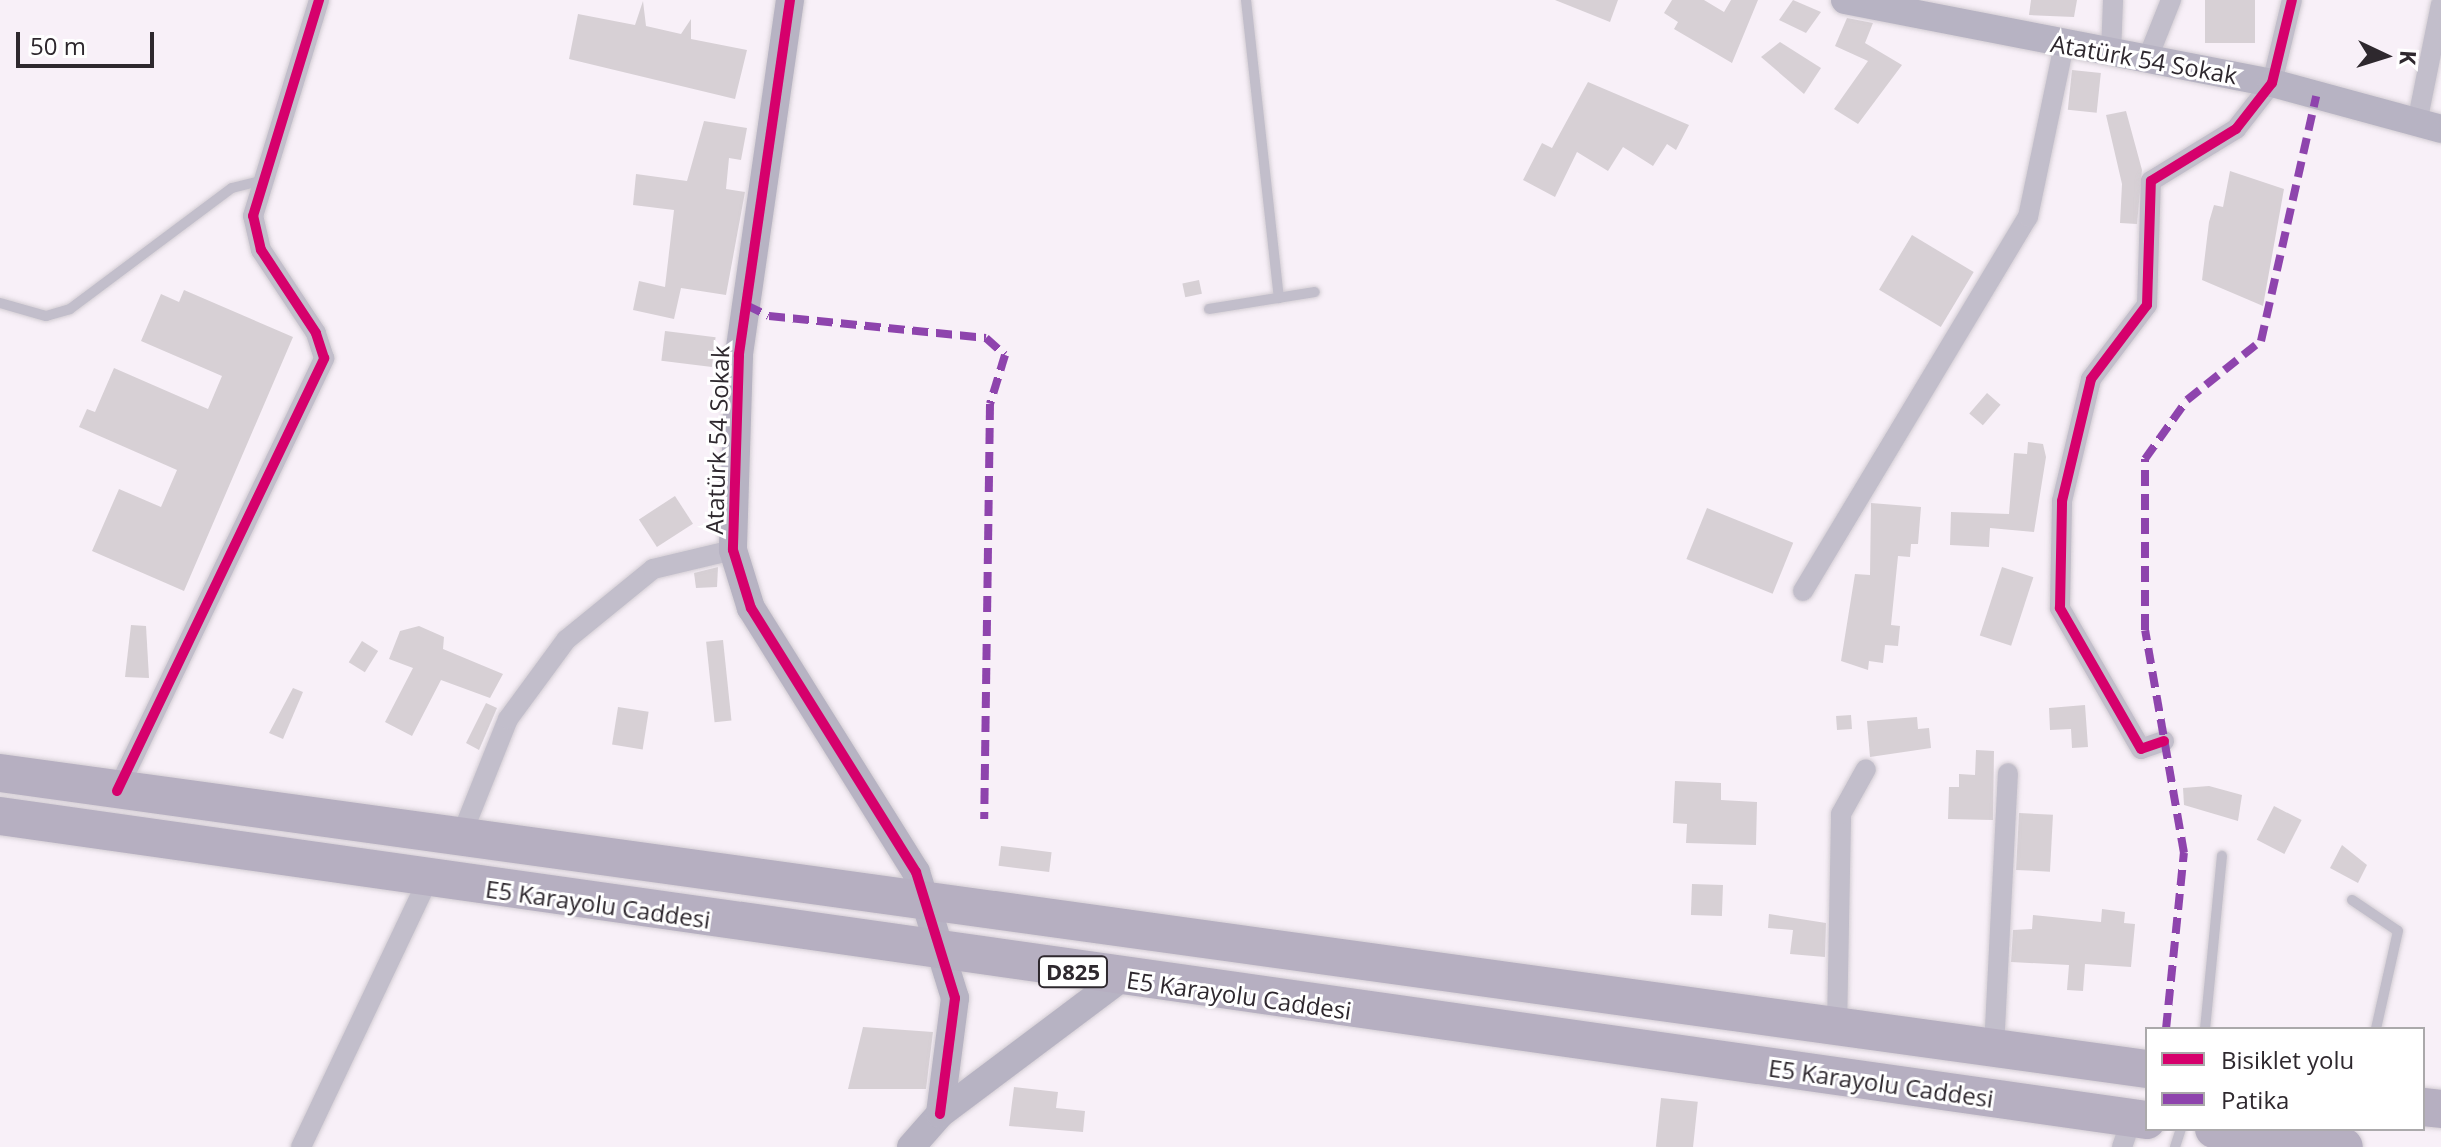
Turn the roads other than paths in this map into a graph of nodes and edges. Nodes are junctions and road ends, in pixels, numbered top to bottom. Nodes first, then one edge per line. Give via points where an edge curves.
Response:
1 (319, 0) edge
2 (790, 0) edge
3 (1246, 0) edge
4 (1845, 0) edge
5 (2113, 0) edge
6 (2171, 0) edge
7 (2292, 0) edge
8 (2441, 4) edge
9 (2064, 44) junction
10 (2111, 53) junction
11 (2147, 60) junction
12 (2272, 83) junction
13 (2429, 126) edge
14 (264, 180) junction
15 (1315, 292) dead end
16 (1279, 298) junction
17 (0, 303) edge
18 (1209, 309) dead end
19 (733, 550) junction
20 (1803, 591) dead end
21 (2164, 741) dead end
22 (1866, 769) dead end
23 (0, 773) edge
24 (2008, 773) dead end
25 (117, 791) junction
26 (0, 816) edge
27 (460, 839) junction
28 (2222, 856) dead end
29 (428, 879) junction
30 (2352, 900) dead end
31 (927, 903) junction
32 (939, 954) junction
33 (1120, 979) junction
34 (1837, 1027) junction
35 (2205, 1027) edge
36 (2376, 1027) edge
37 (1994, 1048) junction
38 (2145, 1069) edge
39 (940, 1114) junction
40 (2134, 1128) edge
41 (2223, 1131) edge
42 (2270, 1142) edge
43 (301, 1147) edge
44 (911, 1147) edge
45 (2344, 1147) edge

1 - 14 street
2 - 19 street, Atatürk 54 Sokak via 739,355
3 - 16 lane
4 - 9 street, Atatürk 54 Sokak
5 - 10 street
6 - 11 street
7 - 12 street
8 - 13 street
9 - 10 street, Atatürk 54 Sokak
9 - 20 street via 2028,217
10 - 11 street, Atatürk 54 Sokak
11 - 12 street, Atatürk 54 Sokak
12 - 13 street, Atatürk 54 Sokak
12 - 21 street via 2236,129 2151,181 2147,305 2091,379 2062,501 2060,608 2141,749
14 - 17 lane via 232,188 70,309 46,316
14 - 25 street via 253,216 261,250 316,333 324,358
15 - 16 lane
16 - 18 lane
19 - 27 street via 653,569 566,640 508,719
19 - 31 street, Atatürk 54 Sokak via 751,608 916,872
22 - 34 street via 1841,814
23 - 25 highway, E5 Karayolu Caddesi / D825
24 - 37 street
25 - 27 highway, E5 Karayolu Caddesi / D825
26 - 29 highway, E5 Karayolu Caddesi / D825
27 - 31 highway, E5 Karayolu Caddesi / D825
28 - 35 lane
29 - 32 highway, E5 Karayolu Caddesi / D825
29 - 43 street
30 - 36 lane via 2398,931
31 - 32 street, Atatürk 54 Sokak
31 - 34 highway, E5 Karayolu Caddesi / D825
32 - 33 highway, E5 Karayolu Caddesi / D825
32 - 39 street, Atatürk 54 Sokak via 955,998
33 - 39 street
33 - 40 highway, E5 Karayolu Caddesi / D825
34 - 37 highway, E5 Karayolu Caddesi / D825
37 - 38 highway, E5 Karayolu Caddesi / D825
39 - 44 street
41 - 42 highway
42 - 45 highway

